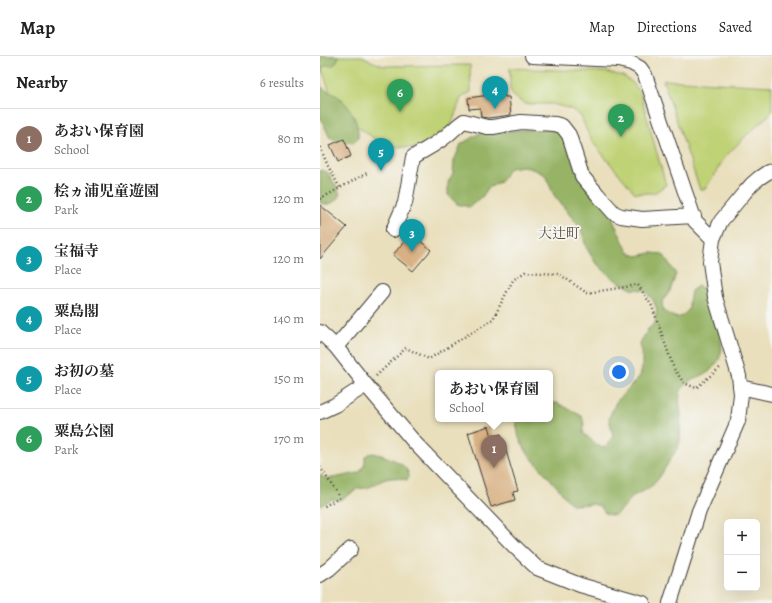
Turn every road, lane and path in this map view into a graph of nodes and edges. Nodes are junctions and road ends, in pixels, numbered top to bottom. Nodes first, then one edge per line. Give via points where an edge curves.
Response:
1 (532, 56) edge
2 (640, 62) edge
3 (320, 147) edge
4 (772, 171) edge
5 (369, 172) dead end
6 (340, 188) junction
7 (320, 199) edge
8 (694, 216) junction
9 (393, 230) dead end
10 (712, 239) junction
11 (382, 292) dead end
12 (320, 332) edge
13 (336, 348) junction
14 (733, 357) junction
15 (366, 385) junction
16 (740, 387) junction
17 (772, 394) edge
18 (320, 412) edge
19 (320, 467) edge
20 (323, 507) dead end
21 (351, 549) dead end
22 (320, 576) edge
23 (643, 603) edge
24 (670, 603) edge

1 - 2 street
2 - 8 street
3 - 6 path
4 - 10 street via 744,192 721,221
5 - 6 path
6 - 7 path
8 - 9 street via 642,219 614,213 582,176 569,135 562,126 520,122 487,127 464,121 434,145 413,157 405,203
8 - 10 street via 695,221
10 - 14 street via 710,262 715,297
11 - 13 street
12 - 13 street
13 - 15 street
14 - 15 path via 696,388 684,383 674,368 652,306 638,285 587,293 559,274 525,272 513,280 493,319 429,359 406,348
14 - 16 street
15 - 18 street
15 - 23 street via 415,443 537,568 580,585
16 - 17 street
16 - 24 street via 738,421 699,512
19 - 20 path via 339,498
21 - 22 street

